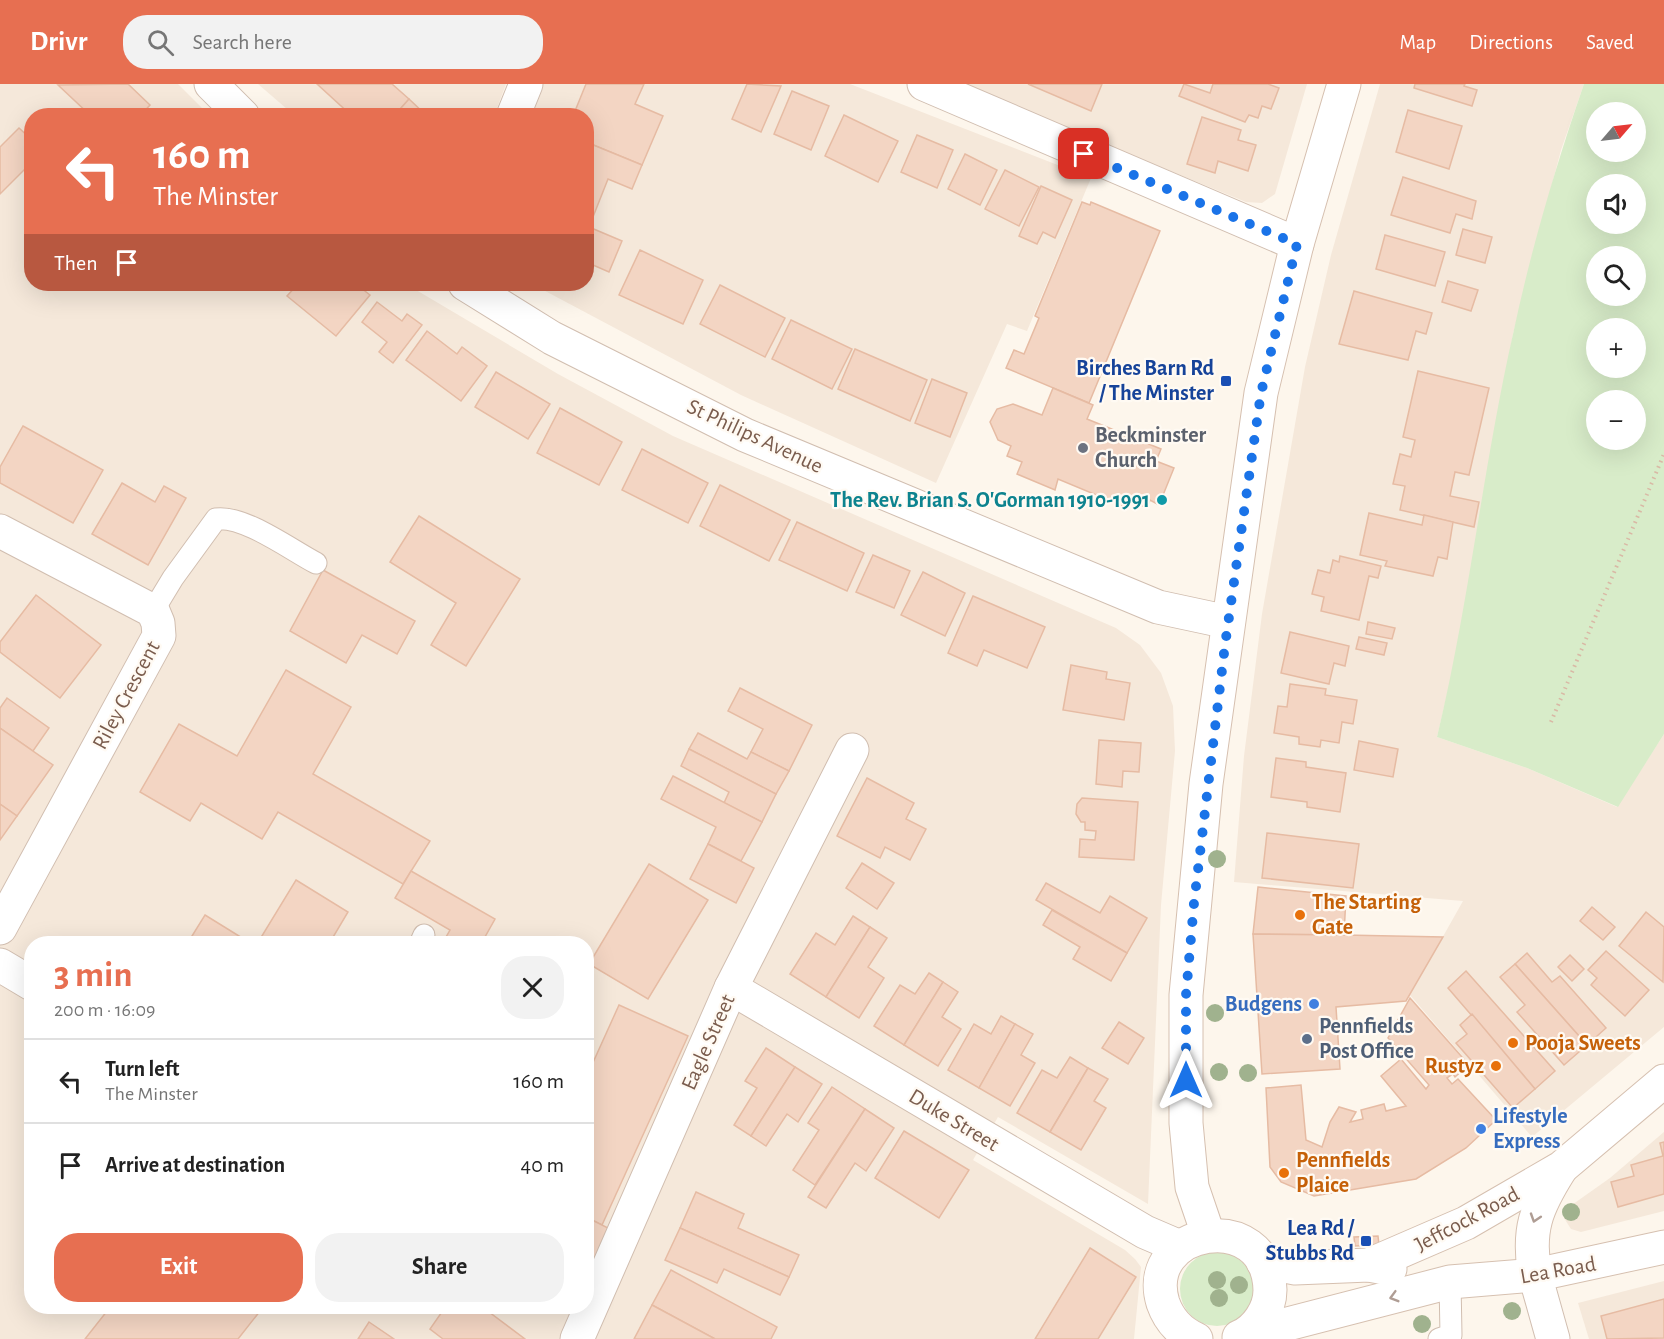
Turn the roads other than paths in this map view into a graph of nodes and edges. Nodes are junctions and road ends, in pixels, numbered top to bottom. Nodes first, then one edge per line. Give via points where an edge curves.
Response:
1 (211, 84) edge
2 (526, 84) edge
3 (924, 84) edge
4 (1344, 84) edge
5 (235, 108) edge
6 (516, 108) edge
7 (1297, 244) junction
8 (476, 291) edge
9 (0, 531) edge
10 (316, 563) dead end
11 (153, 611) junction
12 (1228, 622) junction
13 (852, 750) dead end
14 (0, 928) edge
15 (0, 965) edge
16 (24, 979) edge
17 (731, 988) junction
18 (1664, 1081) edge
19 (1561, 1168) junction
20 (1194, 1241) junction
21 (1664, 1247) edge
22 (1263, 1262) junction
23 (1369, 1265) junction
24 (1535, 1275) junction
25 (1450, 1282) junction
26 (594, 1291) edge
27 (1243, 1338) edge
28 (1195, 1339) edge
29 (1439, 1339) edge
30 (1553, 1339) edge

1 - 5 street
2 - 6 street
3 - 7 street
4 - 7 street
7 - 12 street via 1261,393
8 - 12 street, St Philips Avenue via 552,338 745,435 1158,607
9 - 11 street, Riley Crescent
10 - 11 lane via 247,525 216,519
11 - 14 street, Riley Crescent via 159,636
12 - 20 street via 1205,796 1186,995 1186,1123
13 - 17 street, Eagle Street
15 - 16 street
17 - 20 street, Duke Street via 1135,1226
17 - 26 street, Eagle Street
18 - 19 street, Jeffcock Road
19 - 23 street, Jeffcock Road via 1466,1223
19 -> 24 street, Jeffcock Road via 1538,1208 1532,1228
20 - 22 street, Duke Street via 1224,1234 1253,1249
20 - 28 street via 1169,1258 1161,1295 1178,1328
21 - 24 street, Lea Road
22 - 23 street, Lea Road via 1323,1269
22 - 27 street via 1269,1277 1266,1310
23 - 25 street, Lea Road
24 - 25 street, Lea Road
24 - 30 street, Jeffcock Road
25 -> 27 street, Lea Road
25 - 29 lane via 1451,1335

